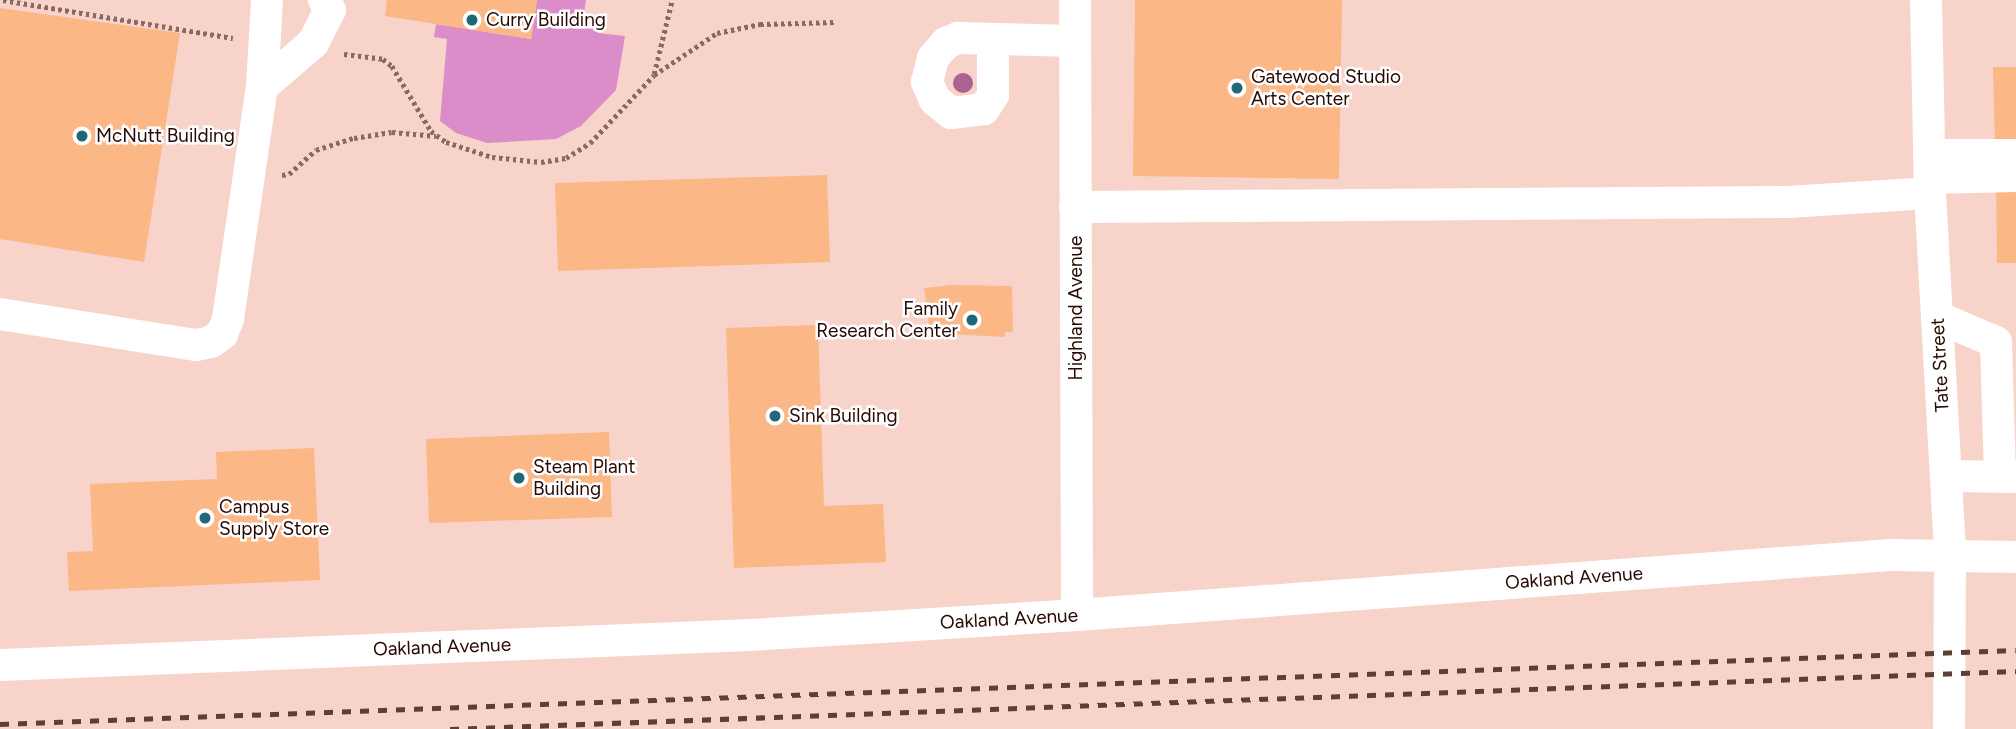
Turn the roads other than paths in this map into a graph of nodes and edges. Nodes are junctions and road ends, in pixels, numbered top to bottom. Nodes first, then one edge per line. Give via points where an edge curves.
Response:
1 (267, 0) edge
2 (324, 0) edge
3 (1076, 0) edge
4 (1926, 0) edge
5 (993, 41) dead end
6 (1074, 41) junction
7 (262, 87) junction
8 (2016, 155) edge
9 (1930, 175) junction
10 (2016, 176) edge
11 (1075, 207) junction
12 (0, 314) edge
13 (1937, 317) junction
14 (1946, 476) junction
15 (2008, 477) edge
16 (1950, 556) junction
17 (2016, 557) edge
18 (1077, 615) junction
19 (0, 666) edge
20 (1949, 729) edge

1 - 7 street
2 - 7 street via 330,10 313,43
3 - 6 street, Highland Avenue
4 - 9 street, Tate Street
5 - 6 street
6 - 11 street, Highland Avenue
7 - 12 street via 228,319 222,334 196,345
8 - 9 street
9 - 10 street
9 - 11 street via 1788,202
9 - 13 street, Tate Street
11 - 18 street, Highland Avenue
13 - 14 street, Tate Street
13 - 15 street via 1996,342
14 - 15 street
14 - 16 street, Tate Street
16 - 17 street, Oakland Avenue
16 - 18 street, Oakland Avenue via 1891,555
16 - 20 street, Tate Street
18 - 19 street, Oakland Avenue via 751,635

